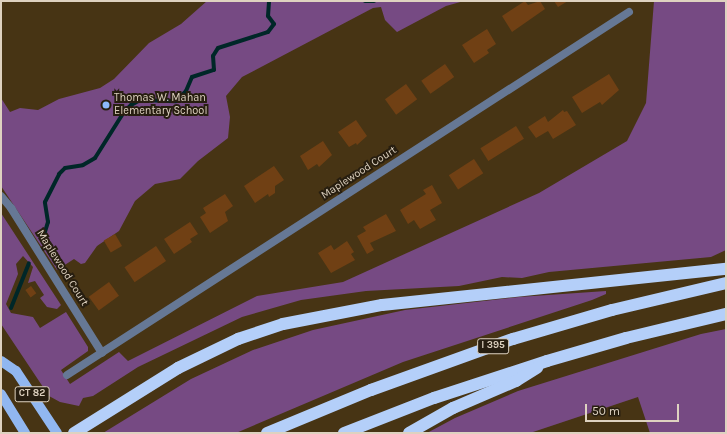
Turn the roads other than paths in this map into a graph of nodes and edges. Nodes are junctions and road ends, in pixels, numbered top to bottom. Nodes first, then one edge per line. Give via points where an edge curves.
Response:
1 (629, 12) dead end
2 (1, 196) edge
3 (726, 269) edge
4 (726, 283) edge
5 (726, 314) edge
6 (102, 353) junction
7 (547, 360) junction
8 (1, 361) edge
9 (67, 375) dead end
10 (1, 394) edge
11 (25, 433) edge
12 (57, 433) edge
13 (74, 433) edge
14 (267, 433) edge
15 (344, 433) edge
16 (409, 433) edge

1 - 6 street, Maplewood Court
2 - 6 street, Maplewood Court
3 - 13 highway via 378,305 277,325 238,339 183,365
4 - 14 highway, I 395 via 618,309 519,337 384,385
5 - 7 highway
6 - 9 street, Maplewood Court
7 - 15 highway via 447,393
7 - 16 highway via 516,381 458,406
8 - 12 main road, CT 82 via 16,371
10 - 11 main road, CT 82

